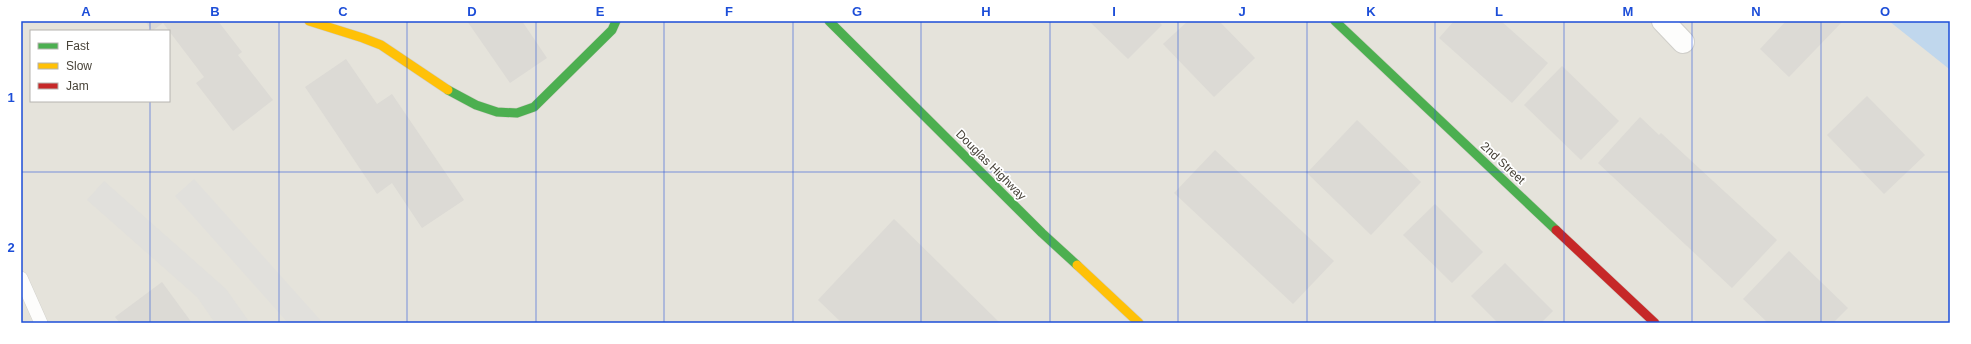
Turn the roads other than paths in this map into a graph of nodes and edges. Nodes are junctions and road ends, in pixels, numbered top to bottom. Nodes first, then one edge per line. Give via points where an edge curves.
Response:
1 (309, 21) edge
2 (616, 21) edge
3 (829, 21) edge
4 (1335, 21) edge
5 (1662, 21) edge
6 (1683, 42) dead end
7 (21, 278) edge
8 (41, 323) edge
9 (1139, 323) edge
10 (1655, 323) edge

1 - 2 street via 357,34 381,45 465,101 491,111 513,113 534,107 612,30
3 - 9 street, Douglas Highway via 1042,233
4 - 10 street, 2nd Street
5 - 6 street
7 - 8 lane

